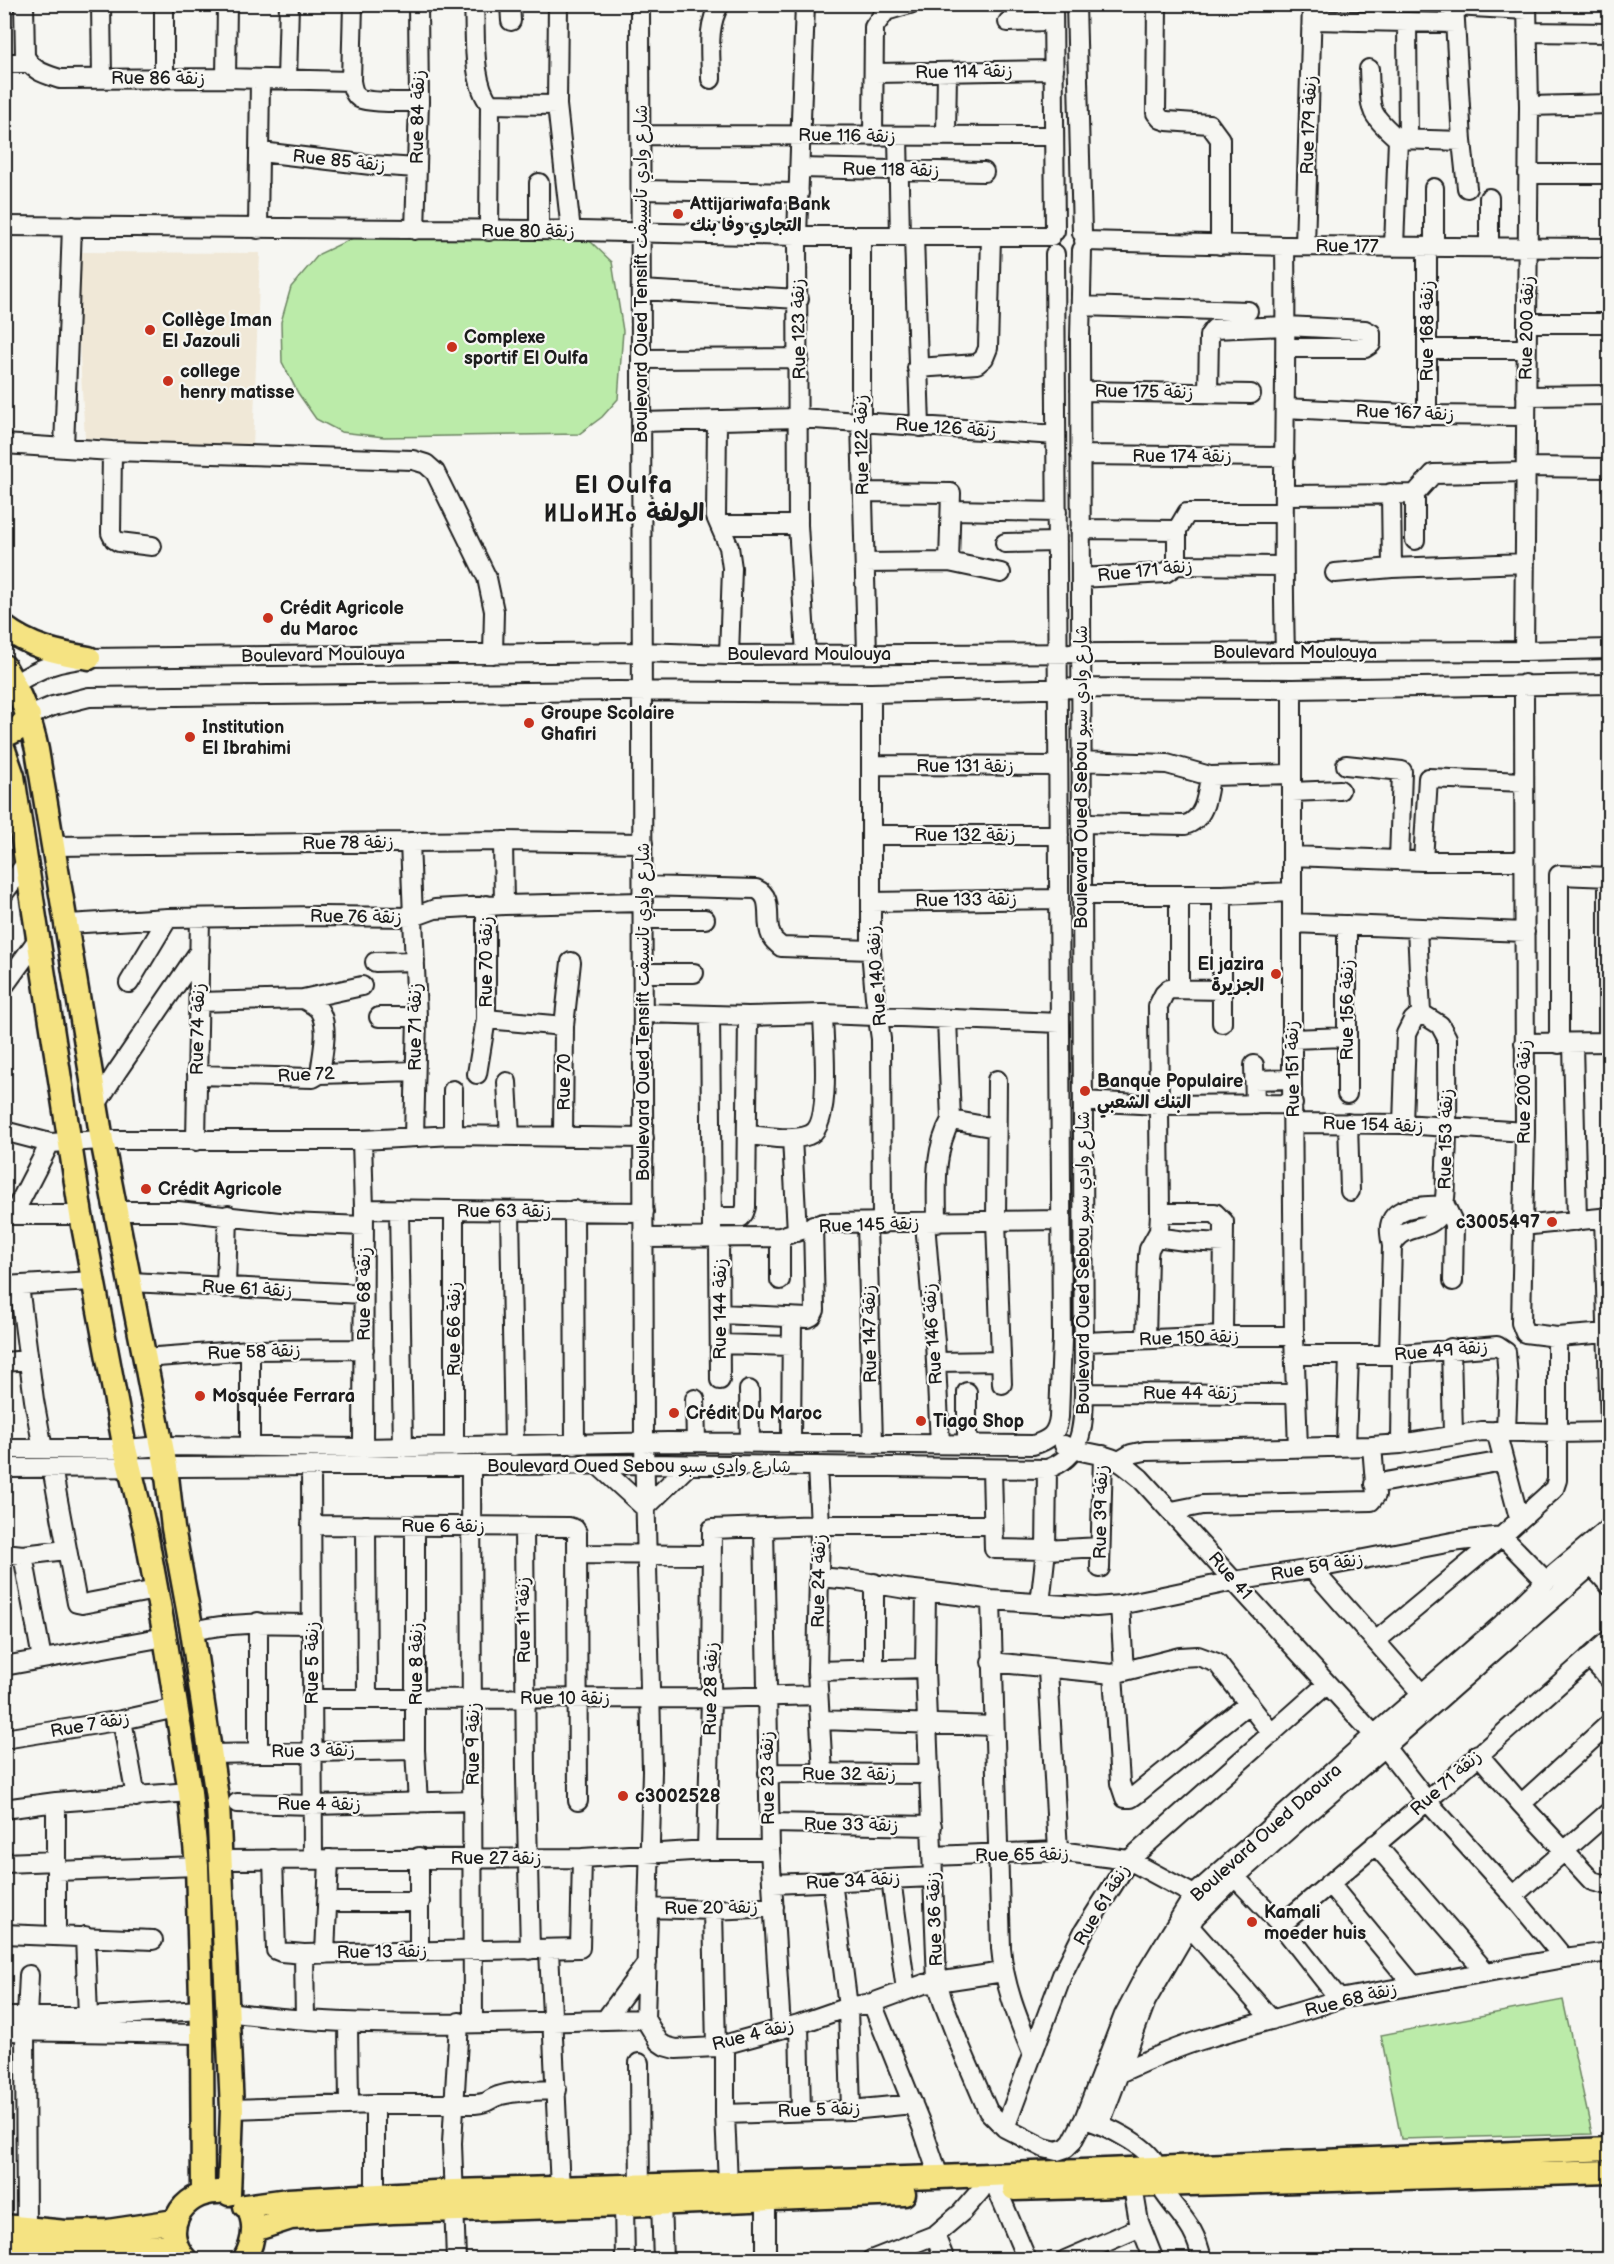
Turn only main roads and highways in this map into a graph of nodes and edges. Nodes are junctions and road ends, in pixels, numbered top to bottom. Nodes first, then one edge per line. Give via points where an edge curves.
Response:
1 (4, 627) edge
2 (89, 658) road end
3 (8, 683) edge
4 (29, 716) junction
5 (4, 735) edge
6 (4, 750) edge
7 (11, 805) edge
8 (1610, 2149) edge
9 (1610, 2172) edge
10 (1158, 2177) junction
11 (203, 2194) junction
12 (641, 2199) junction
13 (237, 2200) junction
14 (453, 2201) junction
15 (175, 2221) junction
16 (15, 2228) edge
17 (254, 2230) junction
18 (4, 2246) edge
19 (181, 2252) edge
20 (54, 2256) edge
21 (244, 2259) edge

1 - 2 main road via 39,648
3 - 4 main road
4 - 5 main road via 17,730
4 - 13 main road via 68,924 102,1140 164,1457 218,1804
6 - 7 main road via 14,776
7 - 11 main road via 26,863 38,939 60,1142 81,1215 127,1458 146,1533 190,1792 197,1866
8 - 10 main road
9 - 10 main road
10 - 12 main road via 939,2177 728,2183
10 - 12 main road via 1133,2187 766,2199
11 - 13 main road
11 - 15 main road via 190,2199
12 - 14 main road
12 - 14 main road via 560,2189
13 - 14 main road via 375,2196
13 - 17 main road via 250,2213
14 - 17 main road via 291,2218
15 - 16 main road via 108,2231
15 - 19 main road via 174,2237
17 - 21 main road
18 - 20 main road
19 - 20 main road

